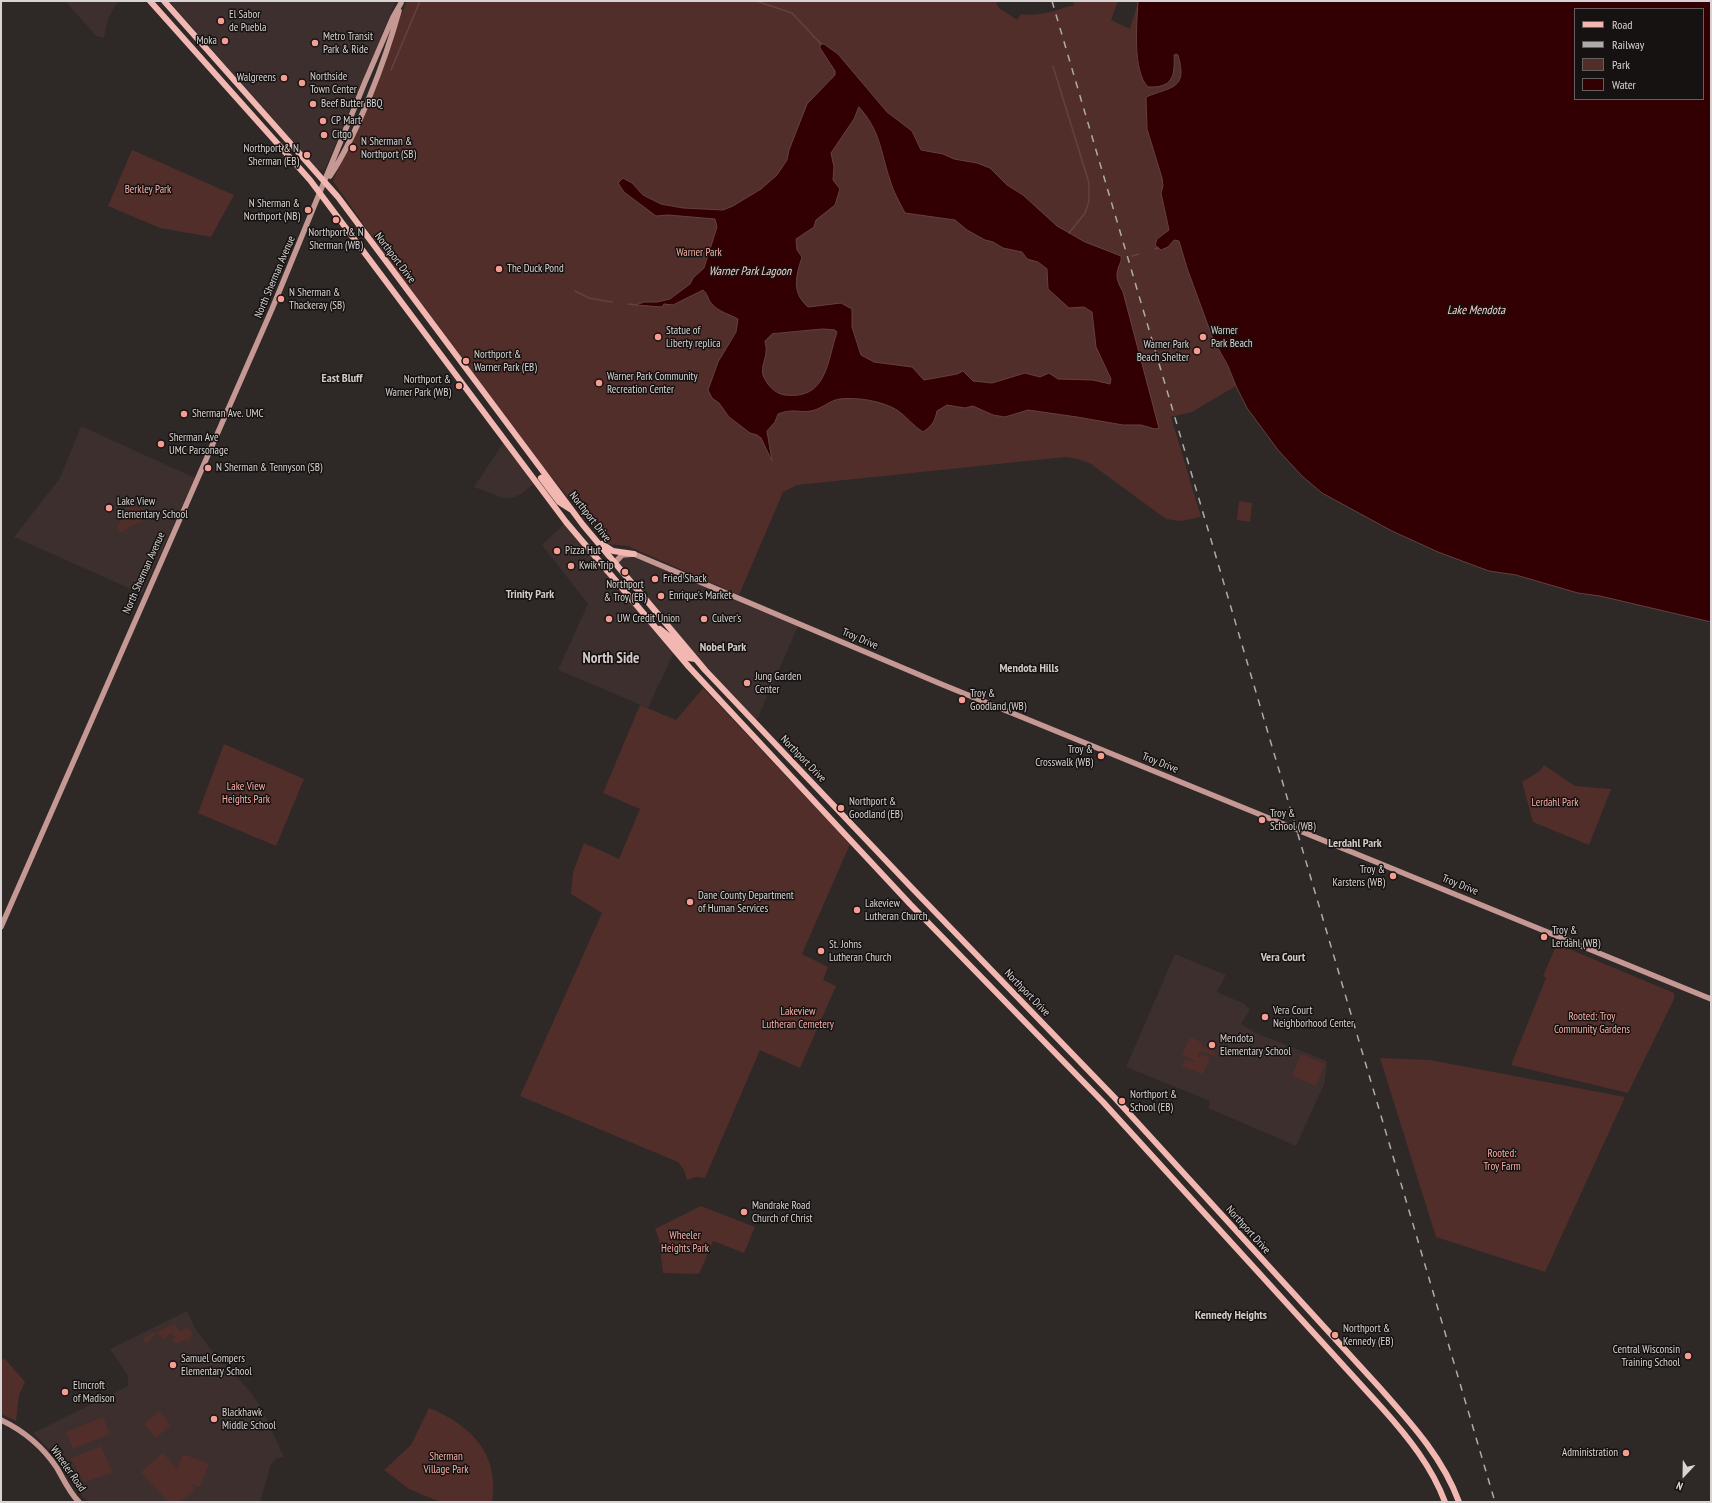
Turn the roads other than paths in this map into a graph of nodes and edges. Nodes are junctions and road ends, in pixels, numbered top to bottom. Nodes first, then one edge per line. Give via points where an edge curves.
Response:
1 (150, 1) edge
2 (164, 1) edge
3 (402, 2) edge
4 (218, 77) junction
5 (238, 84) junction
6 (325, 182) junction
7 (320, 194) junction
8 (541, 478) dead end
9 (571, 510) junction
10 (583, 525) junction
11 (634, 554) junction
12 (613, 563) junction
13 (607, 571) junction
14 (652, 623) junction
15 (695, 659) junction
16 (1, 928) edge
17 (1711, 999) edge
18 (1, 1420) edge
19 (1445, 1500) edge
20 (79, 1502) edge
21 (1459, 1502) edge

1 - 4 main road, Northport Drive
2 - 5 main road, Northport Drive
3 - 6 street, North Sherman Avenue via 362,112 343,155
4 - 5 main road
4 - 7 main road, Northport Drive
5 - 6 main road, Northport Drive
6 - 7 street, North Sherman Avenue
6 - 9 main road, Northport Drive
7 - 13 main road, Northport Drive via 566,522
7 - 16 street, North Sherman Avenue via 246,370
8 - 9 main road via 559,502
9 - 10 main road, Northport Drive
10 - 11 main road via 608,550
10 - 12 main road, Northport Drive
11 - 12 street via 624,554
11 - 17 street, Troy Drive via 948,687
12 - 13 street
12 - 15 main road, Northport Drive
13 - 14 main road, Northport Drive
14 - 15 main road via 670,637 689,658
14 - 19 main road, Northport Drive via 689,667 846,837 1108,1108 1383,1410 1424,1462
15 - 21 main road, Northport Drive via 1114,1097 1380,1388 1433,1452
18 - 20 street, Wheeler Road via 39,1446

